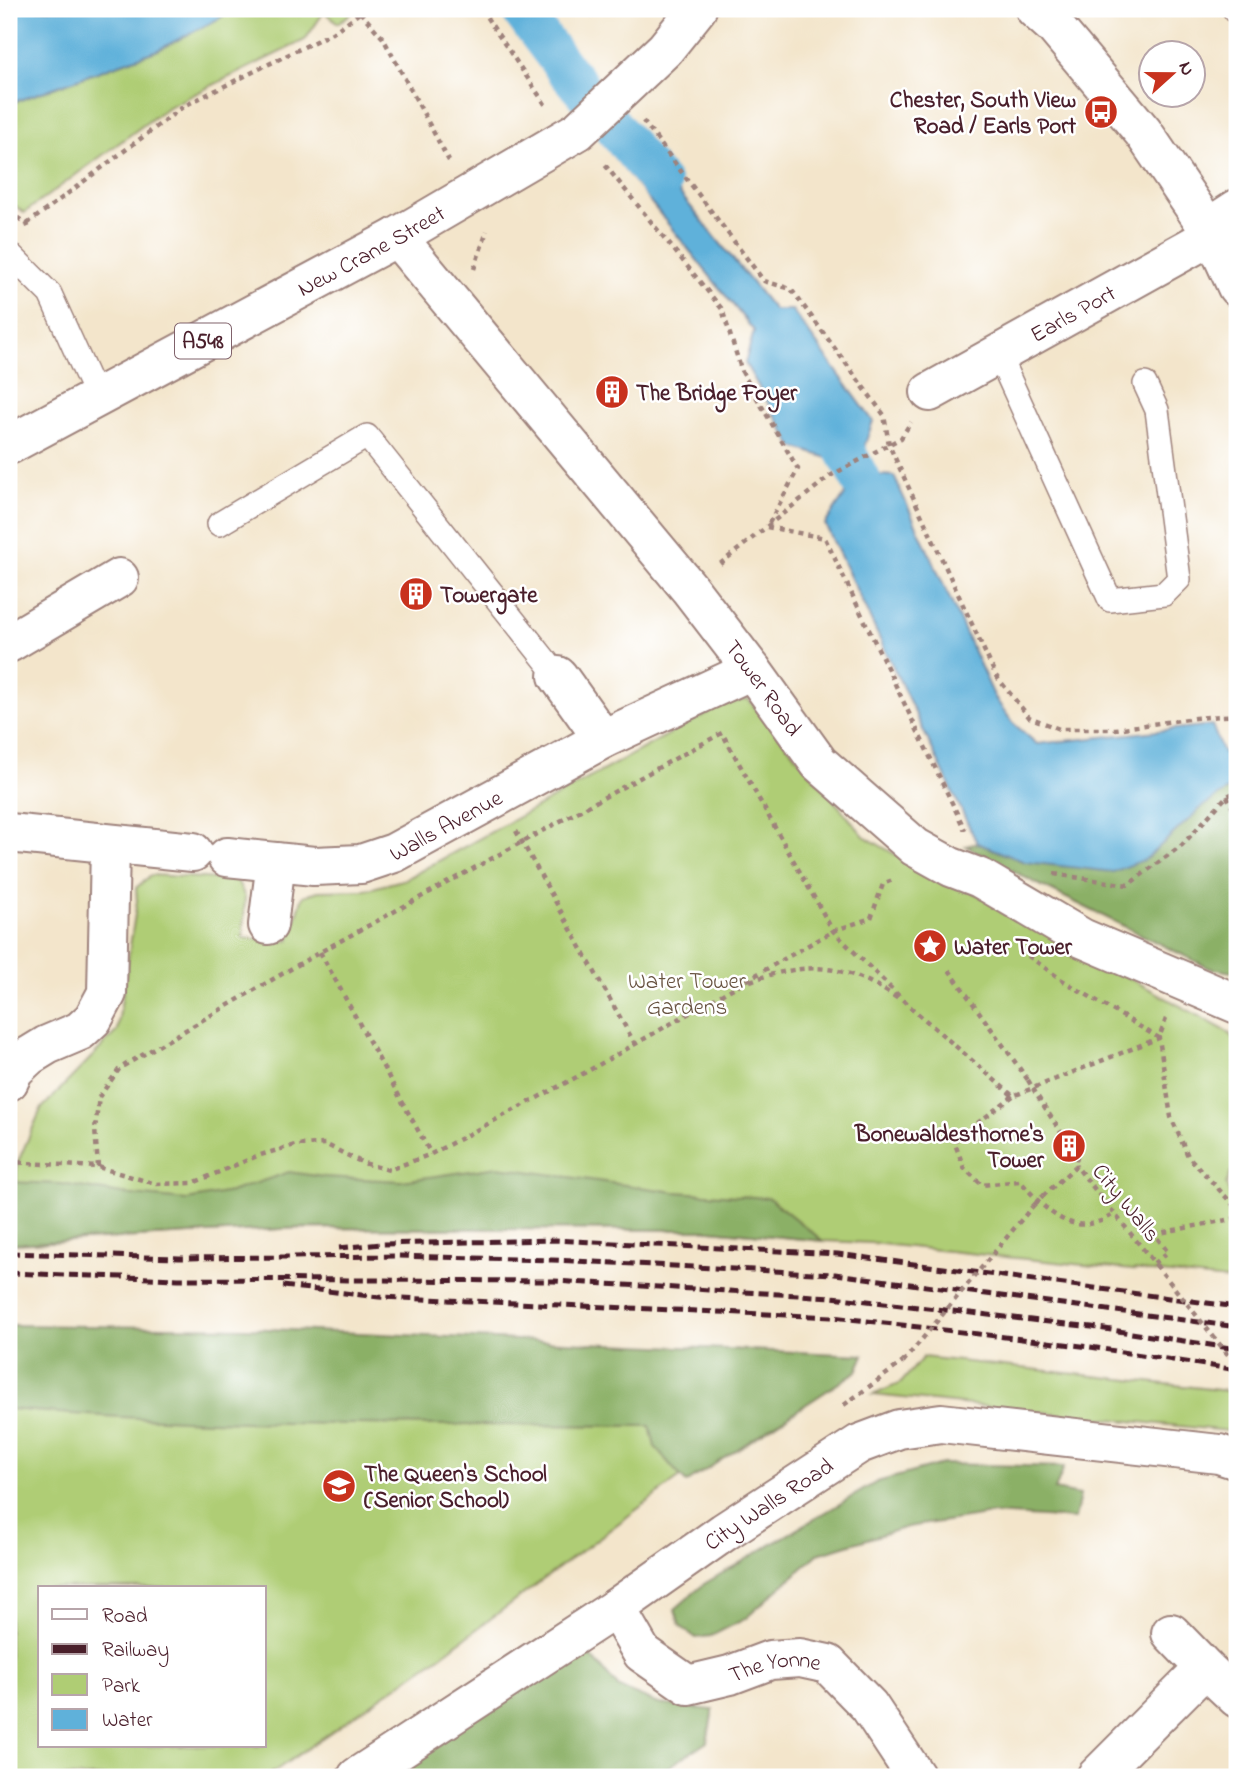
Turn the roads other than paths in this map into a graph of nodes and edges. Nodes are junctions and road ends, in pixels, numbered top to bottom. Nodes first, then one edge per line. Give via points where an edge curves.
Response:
1 (697, 9) edge
2 (1035, 9) edge
3 (1219, 224) edge
4 (397, 237) junction
5 (10, 256) edge
6 (1237, 287) edge
7 (998, 354) junction
8 (1144, 384) dead end
9 (930, 392) dead end
10 (97, 398) junction
11 (9, 445) edge
12 (219, 524) dead end
13 (119, 578) dead end
14 (9, 643) edge
15 (752, 670) junction
16 (558, 676) joint
17 (603, 738) junction
18 (9, 833) edge
19 (110, 845) junction
20 (276, 862) junction
21 (268, 925) dead end
22 (1237, 1004) edge
23 (9, 1081) edge
24 (1237, 1460) edge
25 (616, 1608) junction
26 (1171, 1633) dead end
27 (1205, 1668) junction
28 (1237, 1698) edge
29 (357, 1777) edge
30 (916, 1777) edge
31 (1096, 1777) edge

1 - 4 street, New Crane Street / A548 via 630,105 572,134 479,211
2 - 3 street
3 - 6 street
3 - 7 street, Earls Port
4 - 10 street, New Crane Street / A548
4 - 15 street, Tower Road
5 - 10 lane via 50,294
7 - 8 lane via 1110,600 1164,594 1179,579 1157,410
7 - 9 street, Earls Port
10 - 11 street, New Crane Street / A548
12 - 16 lane via 367,436
13 - 14 street
15 - 17 street, Walls Avenue
15 - 22 street, Tower Road via 819,763 915,847 980,878 1082,938
16 - 17 street
17 - 20 street, Walls Avenue via 394,853 361,864
18 - 19 street, Walls Avenue
19 - 20 street, Walls Avenue
19 - 23 street via 107,993 93,1019 80,1031 29,1056
20 - 21 street
24 - 25 street, City Walls Road via 1219,1454 941,1423 899,1429 859,1444
25 - 29 street, City Walls Road
25 - 30 street, The Yonne via 642,1653 688,1685 770,1660 800,1658 828,1664 869,1706
26 - 27 street
27 - 28 street
27 - 31 street

